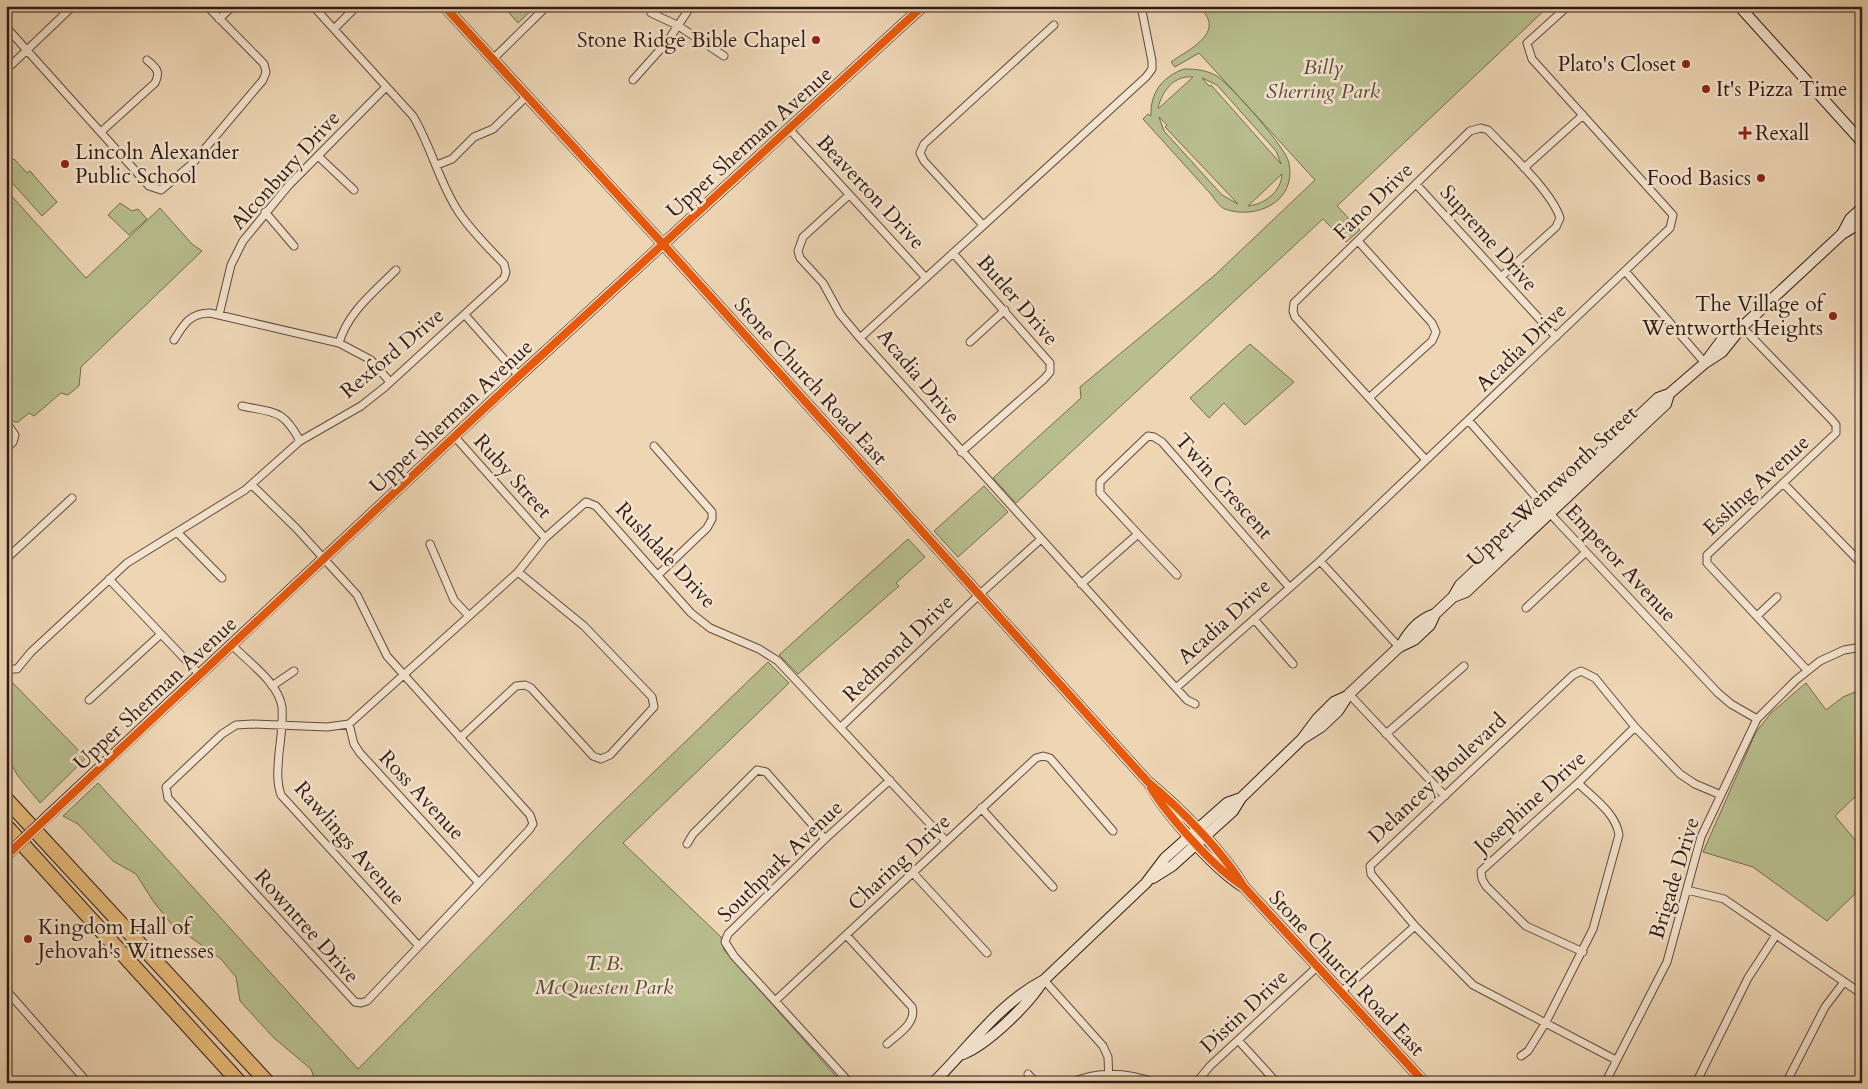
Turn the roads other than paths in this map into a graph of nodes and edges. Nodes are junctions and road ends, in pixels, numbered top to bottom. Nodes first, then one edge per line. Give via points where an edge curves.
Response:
1 (73, 6) edge
2 (207, 6) edge
3 (233, 6) edge
4 (313, 6) edge
5 (357, 6) edge
6 (444, 6) edge
7 (547, 6) edge
8 (691, 6) edge
9 (1141, 6) edge
10 (1568, 6) edge
11 (1739, 6) edge
12 (917, 8) edge
13 (651, 13) dead end
14 (219, 19) junction
15 (677, 25) junction
16 (1054, 25) dead end
17 (6, 27) edge
18 (334, 29) junction
19 (27, 50) junction
20 (724, 56) dead end
21 (493, 59) junction
22 (146, 60) dead end
23 (6, 70) edge
24 (633, 80) dead end
25 (386, 87) junction
26 (527, 96) junction
27 (1583, 116) junction
28 (790, 130) junction
29 (102, 131) junction
30 (1862, 142) edge
31 (318, 156) junction
32 (437, 165) junction
33 (1524, 168) junction
34 (1416, 184) junction
35 (354, 190) dead end
36 (849, 195) junction
37 (1862, 208) edge
38 (265, 212) junction
39 (1862, 222) edge
40 (982, 224) junction
41 (1842, 234) junction
42 (1358, 241) junction
43 (663, 244) junction
44 (294, 246) dead end
45 (953, 253) junction
46 (396, 270) dead end
47 (1625, 272) junction
48 (1501, 277) junction
49 (926, 278) junction
50 (1005, 310) junction
51 (219, 315) junction
52 (465, 315) junction
53 (1742, 327) junction
54 (1556, 337) junction
55 (860, 338) junction
56 (174, 340) dead end
57 (970, 342) dead end
58 (339, 344) junction
59 (1705, 362) junction
60 (519, 376) junction
61 (390, 382) junction
62 (1370, 397) junction
63 (242, 406) dead end
64 (1468, 421) junction
65 (6, 422) edge
66 (455, 437) junction
67 (300, 441) junction
68 (654, 446) dead end
69 (6, 449) edge
70 (961, 452) junction
71 (1426, 460) junction
72 (1783, 483) junction
73 (252, 485) junction
74 (72, 498) dead end
75 (1547, 509) junction
76 (177, 532) junction
77 (1138, 534) junction
78 (546, 538) junction
79 (1040, 540) junction
80 (430, 544) dead end
81 (1586, 552) junction
82 (6, 559) edge
83 (323, 559) junction
84 (1320, 561) junction
85 (1860, 562) dead end
86 (518, 572) junction
87 (658, 575) junction
88 (1177, 575) dead end
89 (222, 578) dead end
90 (109, 580) junction
91 (1081, 584) junction
92 (1289, 586) junction
93 (980, 594) junction
94 (1777, 596) dead end
95 (1526, 608) dead end
96 (469, 616) junction
97 (1757, 616) junction
98 (1254, 619) junction
99 (161, 634) junction
100 (232, 646) junction
101 (1862, 647) edge
102 (1399, 648) junction
103 (1293, 664) dead end
104 (1464, 666) dead end
105 (6, 669) edge
106 (1807, 670) junction
107 (294, 671) dead end
108 (200, 675) junction
109 (405, 676) junction
110 (272, 686) junction
111 (1176, 688) junction
112 (1349, 694) junction
113 (89, 700) dead end
114 (1195, 704) dead end
115 (1757, 719) junction
116 (349, 724) junction
117 (282, 725) junction
118 (841, 727) junction
119 (1635, 727) junction
120 (1386, 734) junction
121 (460, 738) junction
122 (890, 780) junction
123 (1578, 783) junction
124 (1721, 795) junction
125 (1445, 796) junction
126 (6, 800) edge
127 (981, 808) junction
128 (6, 826) edge
129 (1113, 831) dead end
130 (1197, 837) junction
131 (825, 838) junction
132 (946, 841) junction
133 (687, 844) dead end
134 (6, 856) edge
135 (913, 873) junction
136 (479, 883) junction
137 (1053, 887) dead end
138 (1687, 890) junction
139 (1414, 926) junction
140 (1776, 935) junction
141 (847, 936) junction
142 (418, 945) junction
143 (1583, 952) junction
144 (987, 953) dead end
145 (1317, 966) junction
146 (1044, 980) junction
147 (1844, 982) junction
148 (6, 990) edge
149 (1341, 992) junction
150 (1862, 994) edge
151 (775, 1001) junction
152 (1546, 1022) junction
153 (1238, 1040) junction
154 (887, 1044) dead end
155 (1521, 1056) dead end
156 (1616, 1060) junction
157 (1109, 1073) junction
158 (1028, 1074) dead end
159 (88, 1083) edge
160 (240, 1083) edge
161 (268, 1083) edge
162 (850, 1083) edge
163 (933, 1083) edge
164 (1036, 1083) edge
165 (1070, 1083) edge
166 (1109, 1083) edge
167 (1156, 1083) edge
168 (1196, 1083) edge
169 (1277, 1083) edge
170 (1425, 1083) edge
171 (1605, 1083) edge
172 (1696, 1083) edge
173 (1786, 1083) edge

1 - 19 street
2 - 14 street
3 - 14 street
4 - 18 street, Rexford Drive
5 - 18 street
6 - 21 main road, Stone Church Road East
7 - 21 street
8 - 15 street
9 - 40 street, Acadia Drive via 1152,54 1152,69
10 - 27 street, Acadia Drive via 1527,43 1528,51
11 - 30 main road
12 - 28 main road, Upper Sherman Avenue
13 - 15 street
14 - 29 street via 264,64 266,72 264,80 192,164 166,187 156,190
15 - 20 street
15 - 24 street via 667,42
16 - 40 street via 924,144 920,153
17 - 19 street
18 - 25 street, Rexford Drive
19 - 23 street
19 - 29 street
21 - 26 main road, Stone Church Road East
22 - 29 street via 158,70 155,83
25 - 31 street, Alconbury Drive
25 - 32 street, Rexford Drive via 413,116
26 - 32 street via 493,129 474,137 452,158
26 - 43 main road, Stone Church Road East
27 - 33 street
27 - 47 street, Acadia Drive via 1673,216 1670,228
28 - 36 street, Beaverton Drive
28 - 43 main road, Upper Sherman Avenue
31 - 35 street
31 - 38 street, Alconbury Drive
32 - 52 street, Rexford Drive via 457,209 468,226 504,264 506,272 504,278
33 - 34 street, Fano Drive via 1488,130 1481,128 1470,131
33 - 48 street, Fano Drive via 1557,207 1560,218 1556,226
34 - 42 street, Fano Drive
34 - 48 street, Supreme Drive
36 - 49 street, Beaverton Drive
36 - 55 street via 803,237 798,251
37 - 41 main road, Upper Wentworth Street via 1850,219
38 - 44 street
38 - 51 street, Alconbury Drive via 243,241 231,265
39 - 41 main road, Upper Wentworth Street
40 - 45 street, Acadia Drive
41 - 53 main road, Upper Wentworth Street
42 - 62 street, Fano Drive via 1294,303 1293,311
42 - 62 street via 1432,323 1436,332 1432,342
43 - 60 main road, Upper Sherman Avenue
43 - 93 main road, Stone Church Road East
45 - 49 street, Acadia Drive
45 - 50 street, Butler Drive
46 - 58 street via 353,314
47 - 54 street, Acadia Drive
47 - 59 street
48 - 54 street, Supreme Drive
49 - 55 street, Acadia Drive
50 - 57 street
50 - 70 street, Butler Drive via 1045,355 1050,363 1050,372
51 - 56 street via 200,313 189,317
51 - 58 street
52 - 60 street
52 - 61 street, Rexford Drive
53 - 59 main road, Upper Wentworth Street via 1724,337
53 - 72 street, Essling Avenue via 1836,425 1832,438
54 - 64 street, Acadia Drive
55 - 70 street, Acadia Drive
58 - 61 street via 370,360
59 - 75 main road, Upper Wentworth Street via 1669,394 1666,404
60 - 66 main road, Upper Sherman Avenue
61 - 67 street, Rexford Drive via 361,406
62 - 71 street, Fano Drive
63 - 67 street via 277,413
64 - 71 street, Acadia Drive
64 - 75 street, Emperor Avenue
65 - 69 street via 15,435 14,442
66 - 78 street, Ruby Street
66 - 83 main road, Upper Sherman Avenue
67 - 73 street, Rexford Drive
68 - 87 street via 712,512 707,528
70 - 79 street, Acadia Drive
71 - 84 street, Acadia Drive
72 - 85 street
72 - 97 street, Essling Avenue via 1707,554 1707,564
73 - 76 street, Rexford Drive
73 - 83 street, Rowntree Drive
74 - 82 street
75 - 81 street, Emperor Avenue
75 - 102 main road, Upper Wentworth Street via 1466,592 1453,597 1435,614 1423,618
76 - 89 street
76 - 90 street, Rexford Drive via 127,563
77 - 88 street
77 - 91 street
77 - 92 street, Twin Crescent via 1100,493 1100,482 1148,436 1162,442
78 - 86 street, Rushdale Drive
78 - 87 street, Rushdale Drive via 586,502 596,506
79 - 91 street, Acadia Drive
79 - 93 street, Redmond Drive
80 - 96 street via 454,600
81 - 95 street
81 - 115 street, Emperor Avenue via 1718,693
83 - 100 main road, Upper Sherman Avenue
83 - 109 street, Rowntree Drive via 357,595 388,656
84 - 92 street, Acadia Drive
84 - 102 street
86 - 96 street, Rushdale Drive
86 - 121 street via 584,626 652,697 654,708 610,755 601,759 593,756 531,688 516,686
87 - 118 street, Rushdale Drive via 710,628 759,649 778,661
90 - 99 street
90 - 105 street, Rexford Drive via 17,669
91 - 111 street, Acadia Drive
92 - 98 street, Acadia Drive
93 - 118 street, Redmond Drive
93 - 130 main road, Stone Church Road East via 1148,782 1160,804
94 - 97 street
96 - 109 street, Rushdale Drive
97 - 106 street, Essling Avenue
98 - 103 street
98 - 111 street, Acadia Drive
99 - 108 street
99 - 113 street
100 - 108 main road, Upper Sherman Avenue
100 - 110 street
101 - 106 street, Brigade Drive via 1844,650
102 - 112 main road, Upper Wentworth Street
104 - 120 street
106 - 115 street, Brigade Drive
107 - 110 street
108 - 134 main road, Upper Sherman Avenue, bridge
109 - 116 street
109 - 121 street, Rowntree Drive
110 - 117 street, Rawlings Avenue via 281,705
111 - 114 street, Acadia Drive
112 - 120 street
112 - 130 main road, Upper Wentworth Street via 1334,702 1317,719 1302,739 1241,798 1233,811
115 - 124 street, Brigade Drive
116 - 117 street, Rowntree Drive via 326,727
116 - 136 street, Ross Avenue via 360,753
117 - 142 street, Rawlings Avenue via 278,780 281,795
117 - 142 street, Rowntree Drive via 236,725 168,785 166,796 354,1002 367,1001
118 - 122 street, Rushdale Drive
119 - 123 street, Josephine Drive
119 - 124 street, Delancey Boulevard via 1680,774
119 - 125 street, Delancey Boulevard via 1595,678 1581,671
120 - 125 street
121 - 136 street, Rowntree Drive via 532,821 529,830
122 - 131 street, Southpark Avenue
122 - 132 street, Rushdale Drive
123 - 143 street via 1612,816 1619,835 1598,914
123 - 143 street, Josephine Drive via 1481,871 1486,886 1526,926
124 - 138 street, Brigade Drive via 1701,837
125 - 139 street, Delancey Boulevard via 1370,866 1371,874
126 - 161 highway
127 - 129 street, Charing Drive via 1036,758 1043,756 1050,758
127 - 132 street, Charing Drive
127 - 137 street
128 - 160 highway
130 - 145 main road, Stone Church Road East via 1234,870 1244,887
130 - 146 main road, Upper Wentworth Street via 1165,858 1146,883
131 - 133 street via 766,772 757,770 693,834
131 - 151 street, Southpark Avenue via 725,939 732,954
132 - 135 street, Charing Drive
135 - 141 street, Charing Drive
135 - 144 street
136 - 142 street, Rowntree Drive
138 - 140 street via 1724,899
138 - 156 street, Brigade Drive via 1667,962
139 - 149 street
139 - 152 street, Delancey Boulevard via 1473,985
140 - 147 street
140 - 172 street via 1748,978
141 - 151 street, Charing Drive
141 - 154 street via 914,1013 909,1024
143 - 152 street
145 - 149 main road, Stone Church Road East
145 - 153 street, Distin Drive
146 - 157 street via 1099,1039 1106,1050
146 - 163 main road, Upper Wentworth Street via 1026,989 969,1042 962,1054
147 - 150 street
147 - 173 street via 1825,1008
148 - 159 street
149 - 170 main road, Stone Church Road East
151 - 162 street, Southpark Avenue
152 - 155 street via 1528,1051
152 - 156 street, Delancey Boulevard
153 - 168 street, Distin Drive
153 - 169 street
156 - 171 street, Brigade Drive
157 - 165 street
157 - 166 street
157 - 167 street
158 - 164 street

